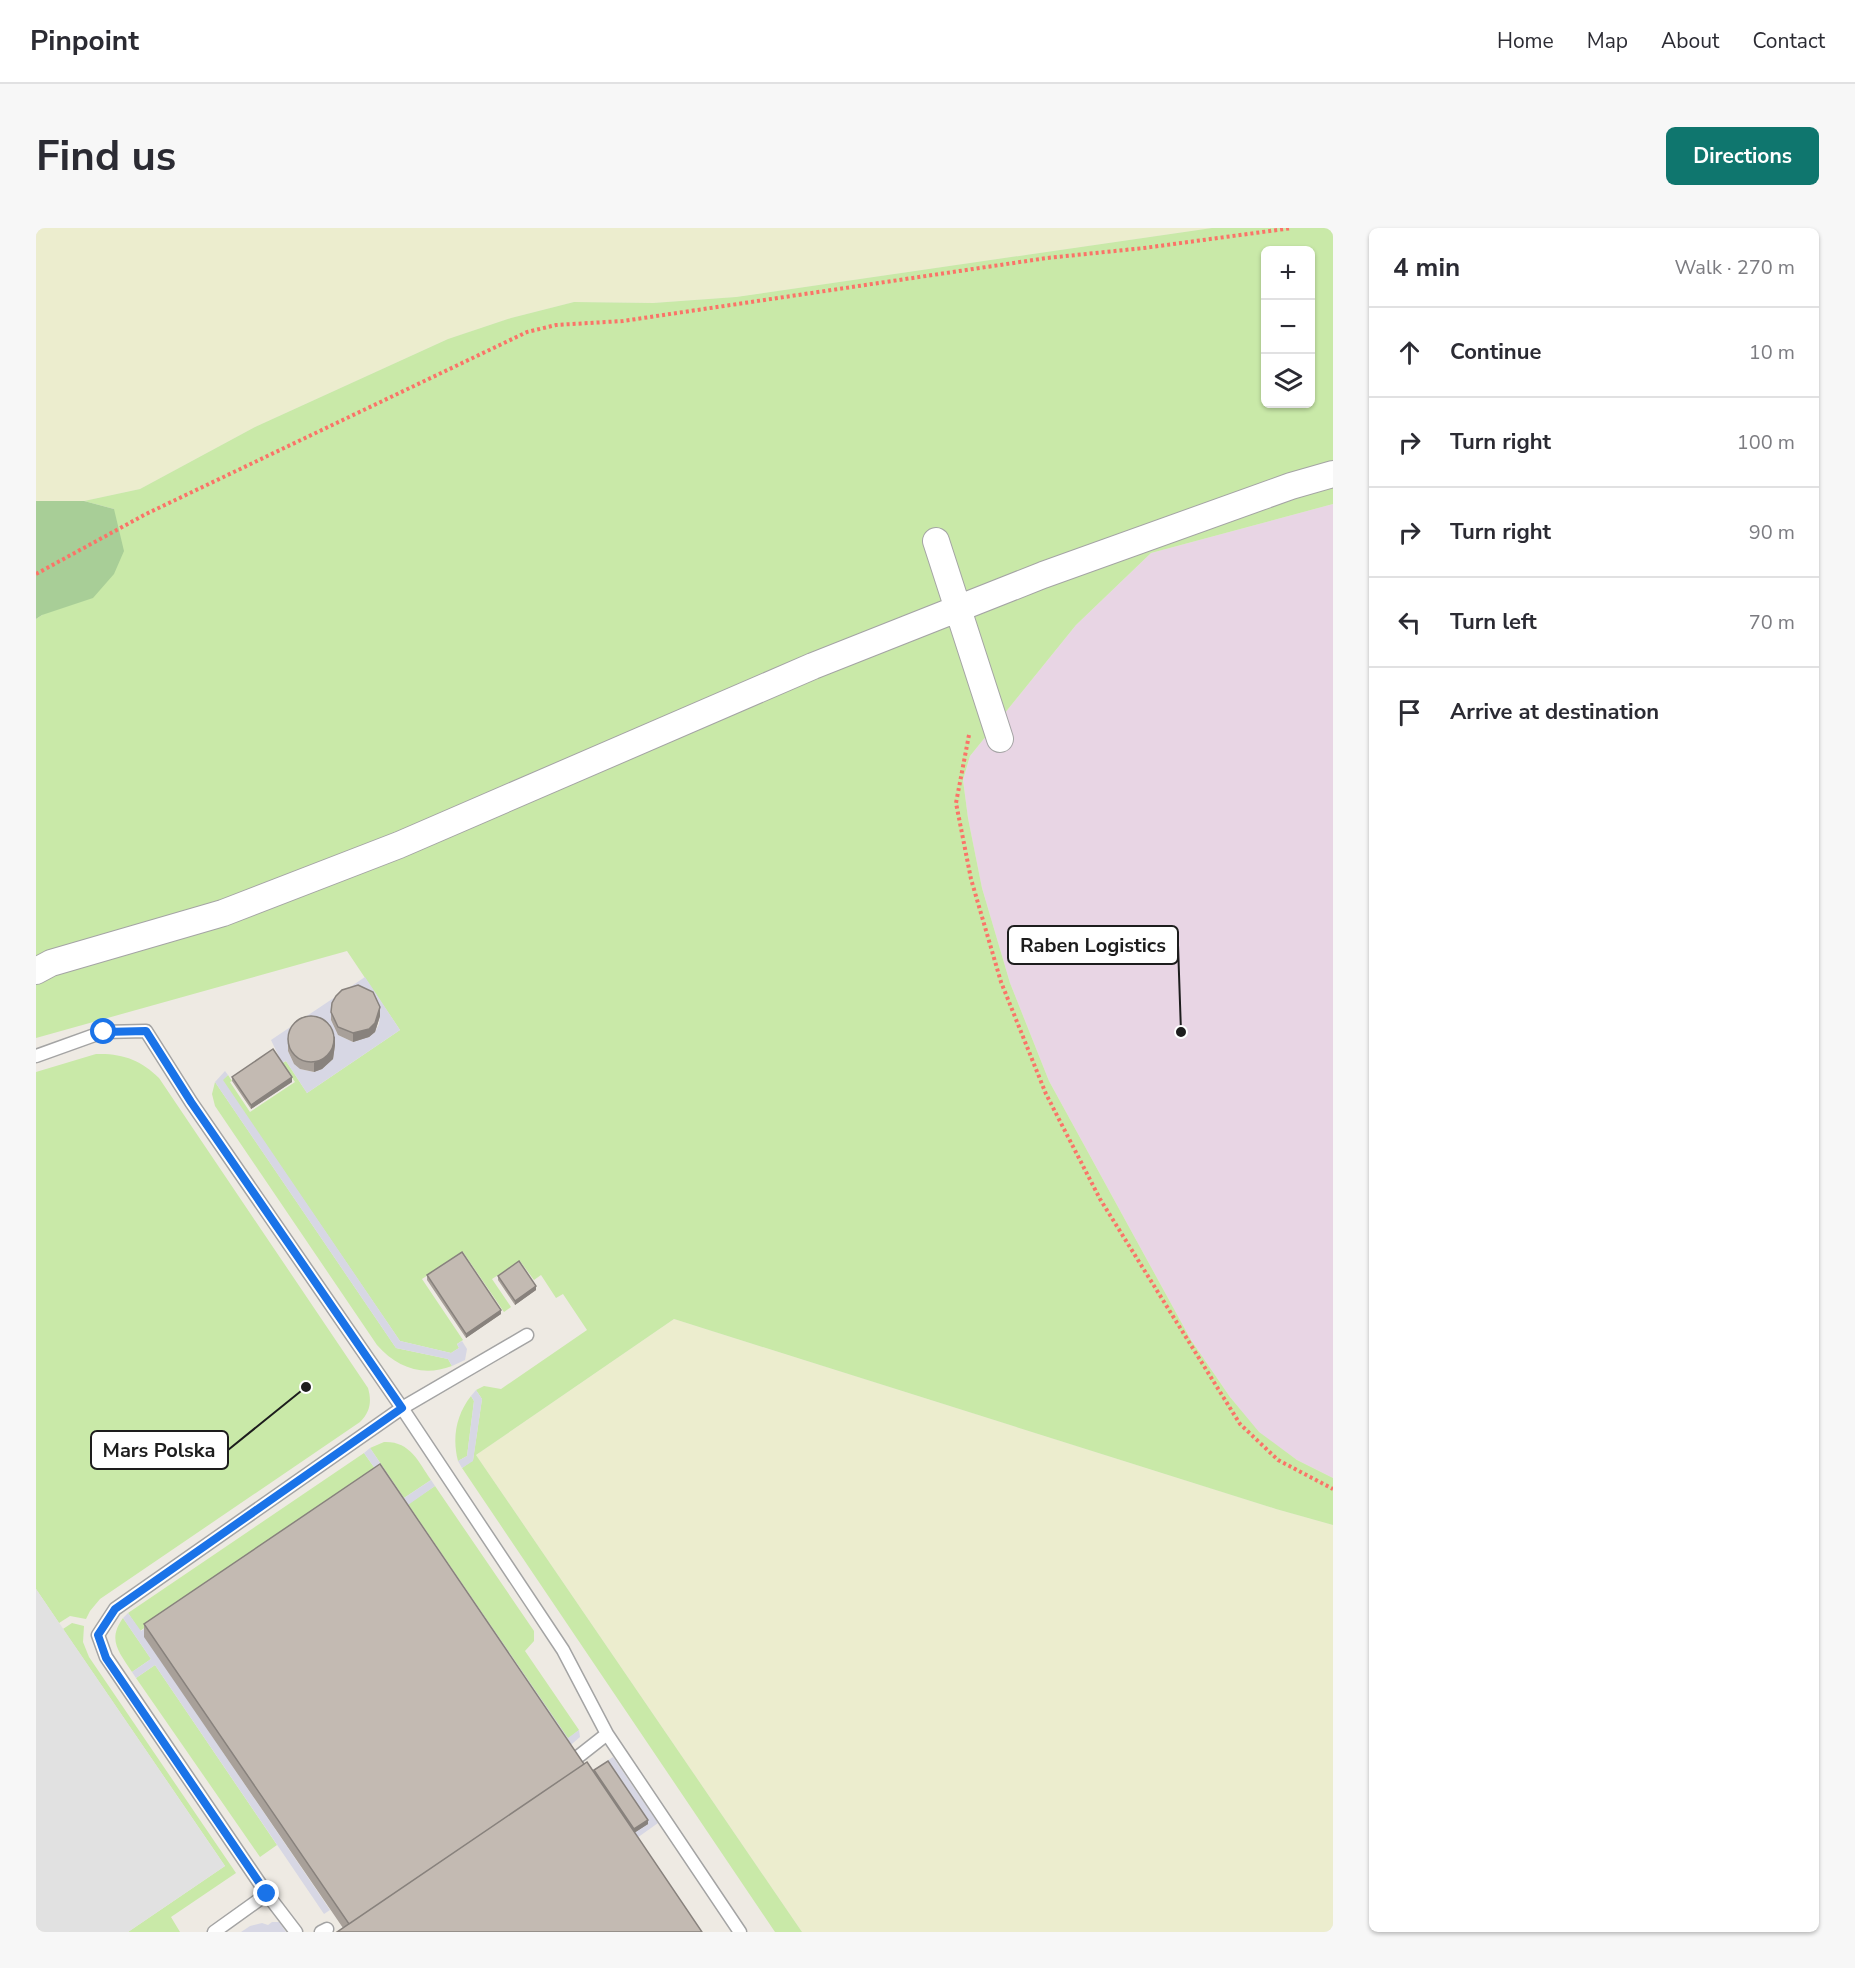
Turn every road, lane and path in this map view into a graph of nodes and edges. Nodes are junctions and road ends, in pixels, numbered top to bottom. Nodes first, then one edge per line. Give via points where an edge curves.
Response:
1 (1292, 228) edge
2 (1333, 474) edge
3 (936, 541) dead end
4 (36, 574) edge
5 (958, 609) junction
6 (969, 735) dead end
7 (1000, 739) dead end
8 (36, 970) edge
9 (36, 1056) edge
10 (527, 1335) dead end
11 (402, 1408) junction
12 (1333, 1489) edge
13 (607, 1734) junction
14 (579, 1756) edge
15 (267, 1894) junction
16 (214, 1932) edge
17 (296, 1932) edge
18 (740, 1932) edge

1 - 4 path via 1047,258 527,332 146,514
2 - 5 street
3 - 5 street
5 - 7 street
5 - 8 street via 813,666 399,845 223,913
6 - 12 path via 956,803 971,879 1001,982 1046,1094 1100,1199 1240,1425 1278,1460
9 - 11 lane via 104,1032 146,1031
10 - 11 lane
11 - 13 lane via 562,1650
11 - 15 lane via 115,1609 98,1635 106,1658
13 - 14 lane
13 - 18 lane
15 - 16 lane
15 - 17 lane

